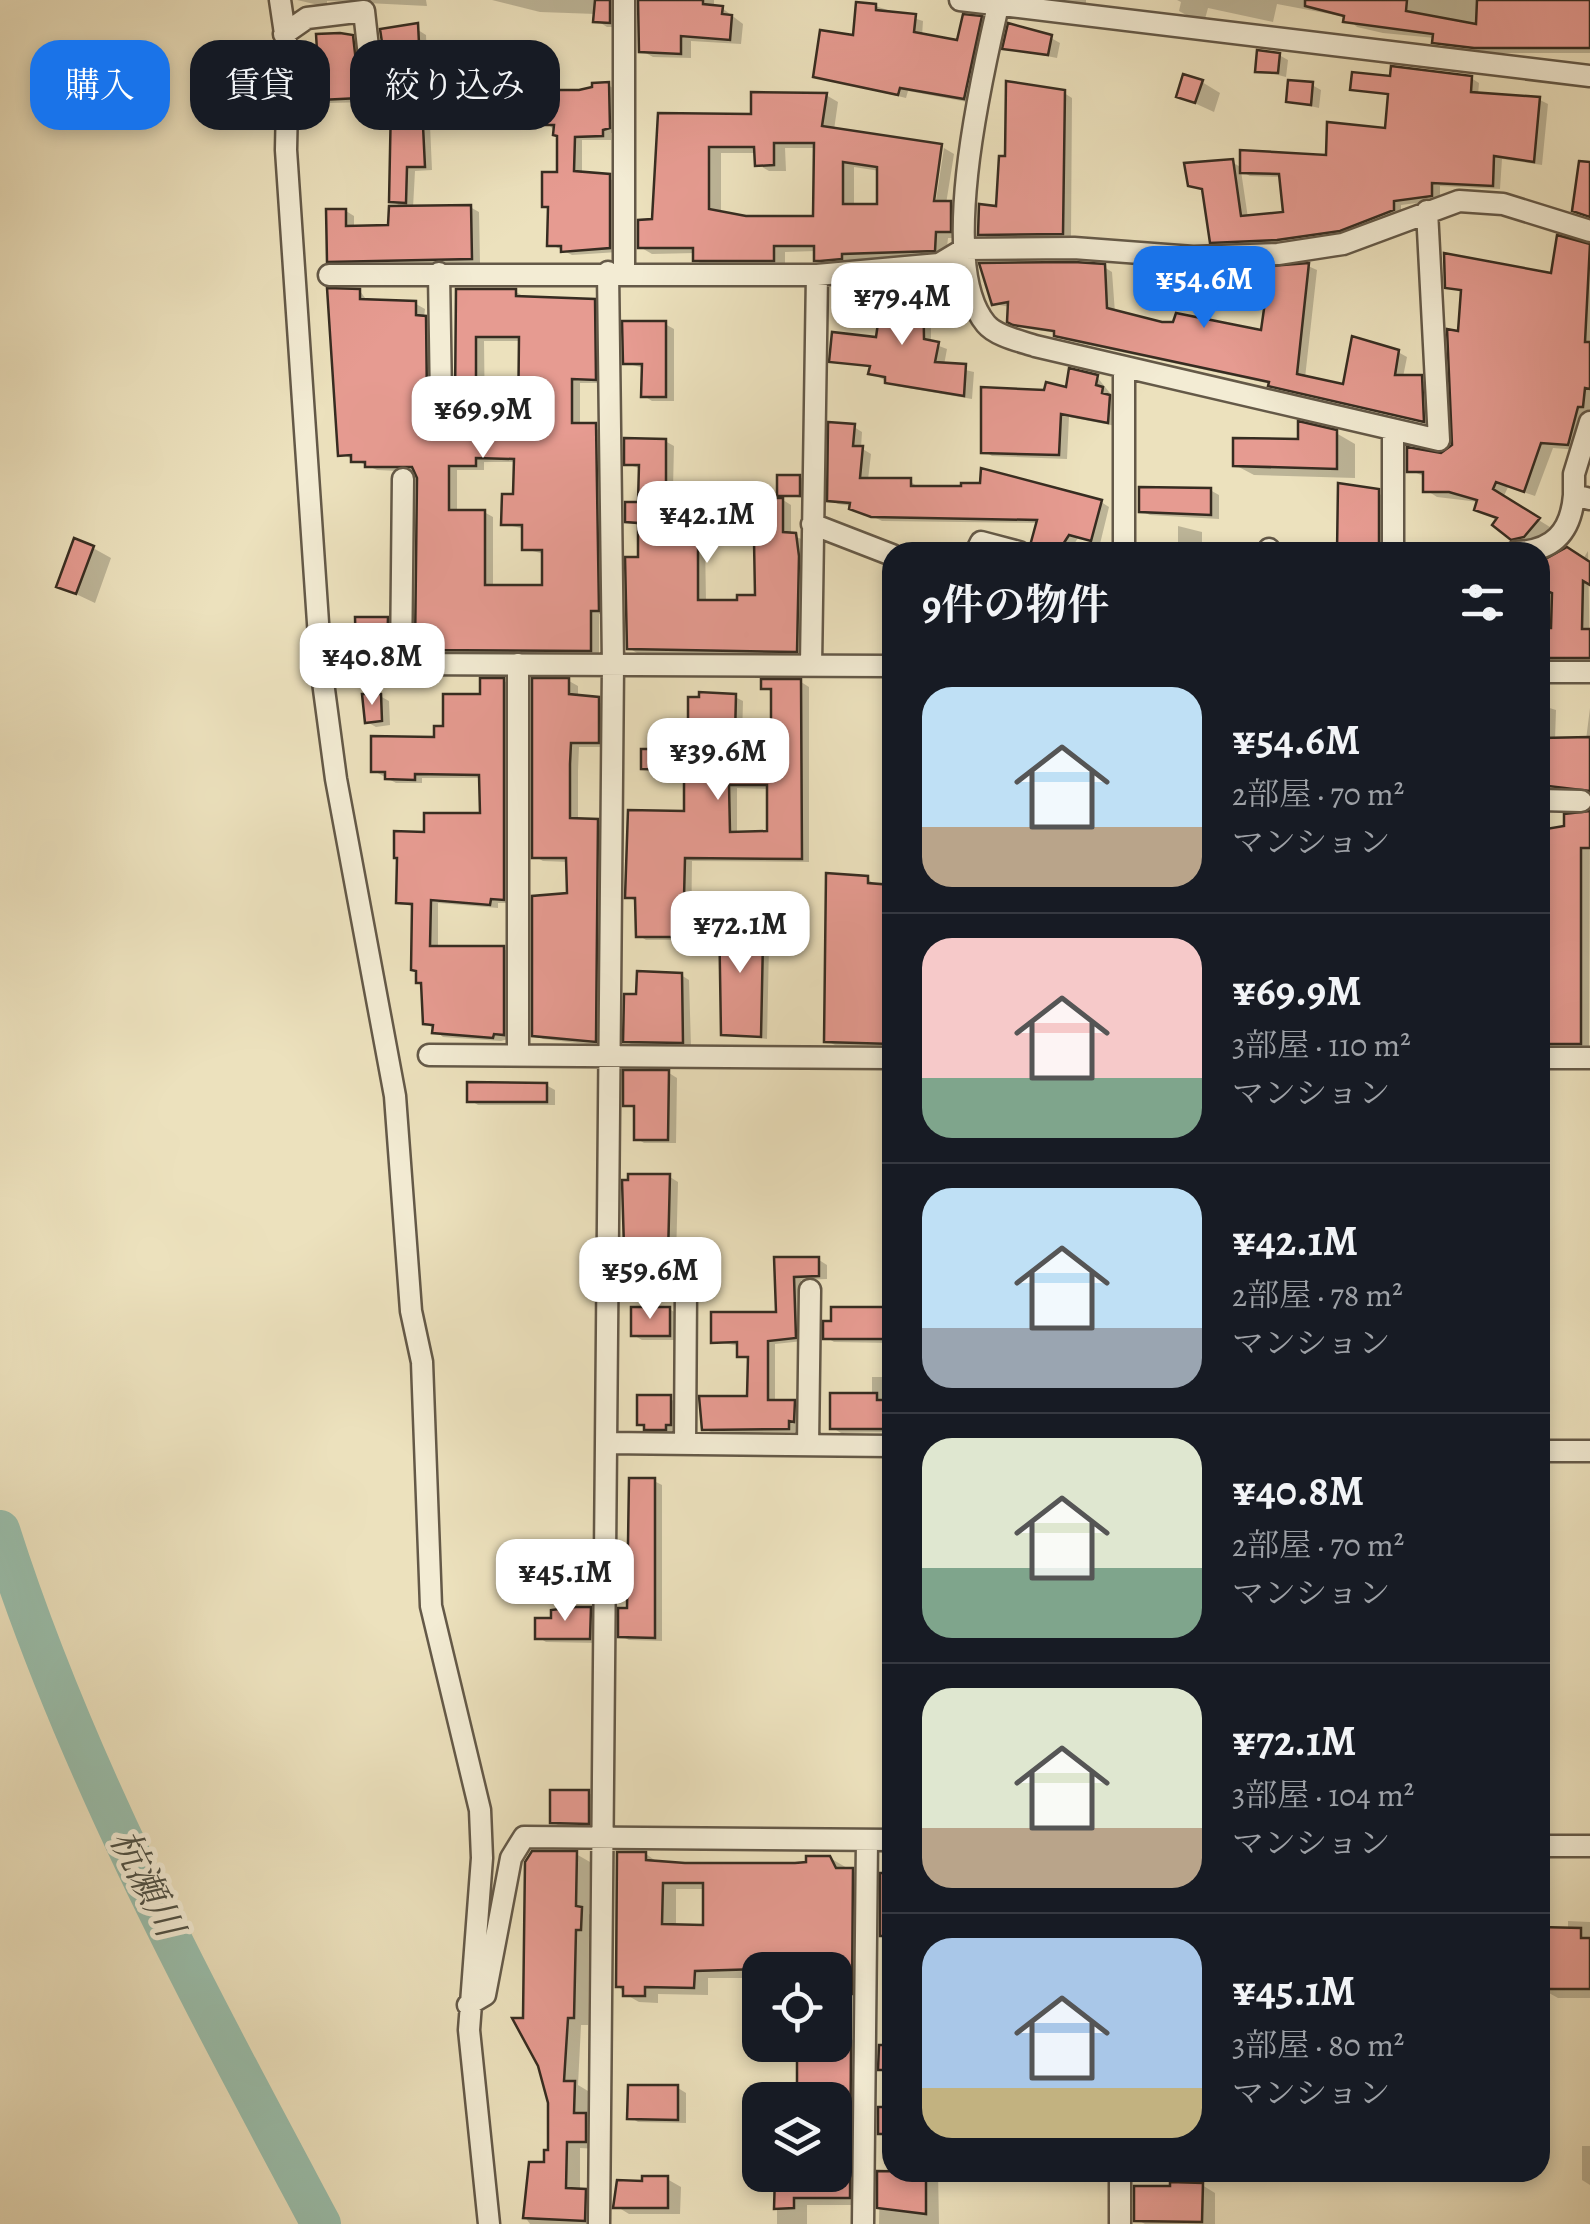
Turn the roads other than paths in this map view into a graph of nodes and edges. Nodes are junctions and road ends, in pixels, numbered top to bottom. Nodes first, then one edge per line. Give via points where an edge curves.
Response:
1 (280, 0) edge
2 (624, 0) edge
3 (960, 0) edge
4 (998, 6) junction
5 (284, 34) junction
6 (367, 40) edge
7 (1590, 76) edge
8 (1426, 211) junction
9 (1590, 231) edge
10 (964, 250) junction
11 (616, 272) junction
12 (440, 273) junction
13 (329, 275) dead end
14 (817, 276) junction
15 (1124, 367) junction
16 (441, 398) dead end
17 (1590, 422) edge
18 (1392, 430) junction
19 (403, 480) dead end
20 (1582, 497) edge
21 (812, 524) junction
22 (1124, 542) edge
23 (1393, 542) edge
24 (1550, 545) edge
25 (882, 551) edge
26 (518, 664) junction
27 (613, 664) junction
28 (811, 665) junction
29 (882, 666) edge
30 (1550, 672) edge
31 (1590, 672) edge
32 (1550, 800) edge
33 (1581, 801) dead end
34 (518, 1054) junction
35 (428, 1055) dead end
36 (607, 1055) junction
37 (882, 1058) edge
38 (1550, 1058) edge
39 (1590, 1058) edge
40 (686, 1289) dead end
41 (810, 1290) dead end
42 (606, 1443) junction
43 (685, 1444) junction
44 (808, 1445) junction
45 (882, 1446) edge
46 (1550, 1451) edge
47 (1590, 1451) edge
48 (603, 1838) junction
49 (867, 1840) junction
50 (882, 1840) edge
51 (1550, 1846) edge
52 (1590, 1846) edge
53 (468, 2006) junction
54 (1120, 2182) edge
55 (489, 2224) edge
56 (599, 2224) edge
57 (862, 2224) edge
58 (1120, 2224) edge

1 - 5 street
2 - 11 street
3 - 4 street
4 - 7 street
4 - 10 street via 972,115
5 - 6 street via 307,18 364,11
5 - 53 street via 320,667 395,1096 411,1311 422,1362 432,1606 480,1810
8 - 9 street via 1458,201 1503,204
8 - 10 street via 1342,244 1278,254
8 - 18 street via 1439,440
10 - 14 street via 939,264
10 - 15 street via 975,308 989,328
11 - 12 street
11 - 14 street
11 - 27 street
12 - 13 street
12 - 16 street
14 - 21 street
15 - 18 street
15 - 22 street
17 - 20 street via 1574,474
18 - 23 street
19 - 26 street via 401,664
20 - 24 street
21 - 25 street
21 - 28 street
26 - 27 street
26 - 34 street
27 - 28 street
27 - 36 street
28 - 29 street
30 - 31 street
32 - 33 street
34 - 35 street
34 - 36 street
36 - 37 street
36 - 42 street
38 - 39 street
40 - 43 street
41 - 44 street
42 - 43 street
42 - 48 street
43 - 44 street
44 - 45 street
46 - 47 street
48 - 49 street
48 - 53 street via 524,1837 511,1858 485,1994
48 - 56 street
49 - 50 street
49 - 57 street
51 - 52 street
53 - 55 street
54 - 58 street

